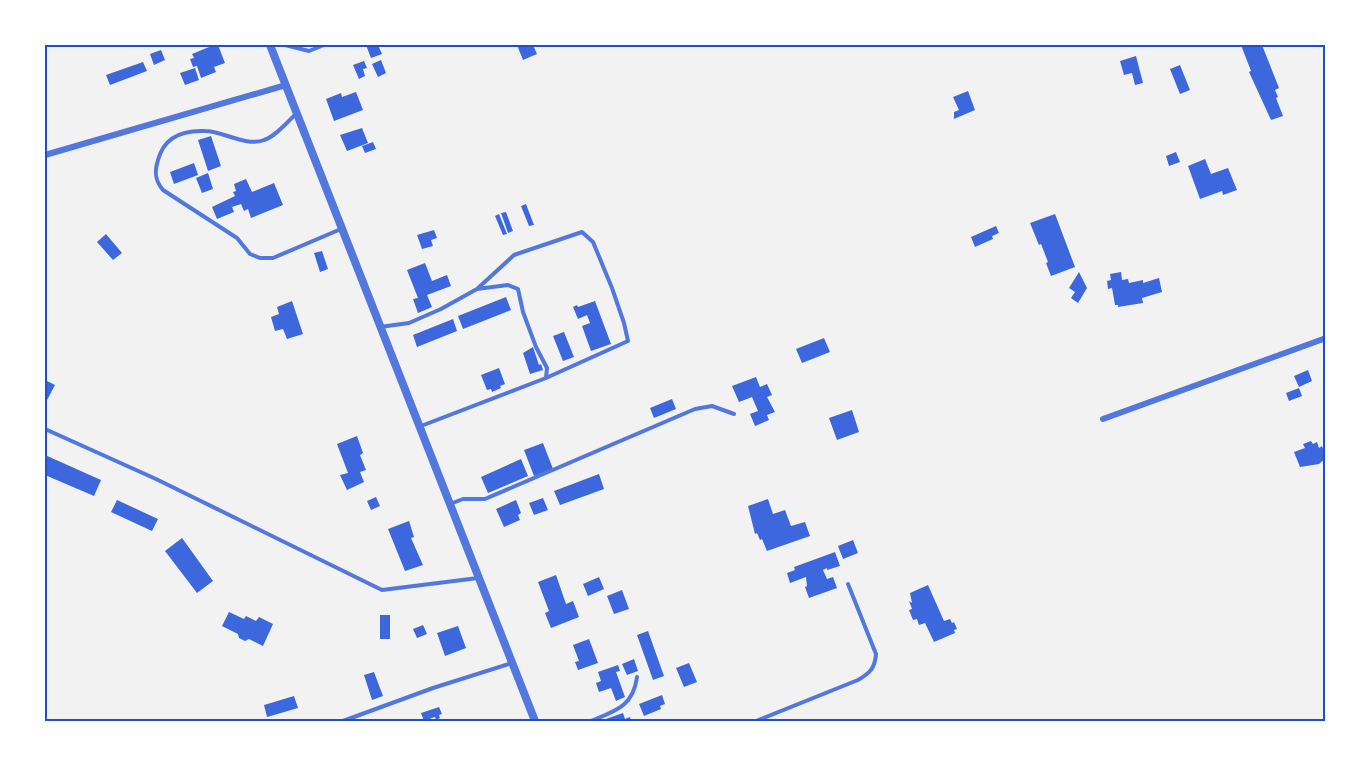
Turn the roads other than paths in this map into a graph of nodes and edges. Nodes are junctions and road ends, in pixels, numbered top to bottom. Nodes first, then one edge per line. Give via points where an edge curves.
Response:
1 (270, 45) edge
2 (285, 45) edge
3 (324, 45) edge
4 (286, 85) junction
5 (297, 113) junction
6 (45, 155) edge
7 (341, 228) junction
8 (477, 289) junction
9 (380, 327) junction
10 (1326, 338) edge
11 (546, 378) junction
12 (734, 414) dead end
13 (1103, 419) dead end
14 (419, 426) junction
15 (45, 429) edge
16 (449, 505) junction
17 (479, 578) junction
18 (848, 584) dead end
19 (512, 662) junction
20 (637, 677) dead end
21 (343, 721) edge
22 (535, 721) edge
23 (591, 721) edge
24 (756, 721) edge

1 - 4 street
2 - 3 lane via 309,51
4 - 5 street
4 - 6 street
5 - 7 street
5 - 7 lane via 265,140 255,142 206,130 173,137 160,152 155,168 157,183 260,258 273,258
7 - 9 street
8 - 9 lane via 409,323
8 - 11 lane via 508,285 518,289 528,325 547,368
8 - 11 lane via 514,255 582,232 592,242 628,341
9 - 14 street
10 - 13 street
11 - 14 lane
12 - 16 lane via 712,406 696,409 485,499 463,498
14 - 16 street
15 - 17 lane via 156,478 382,590
16 - 17 street
17 - 19 street
18 - 24 lane via 876,654 871,670 858,680
19 - 21 lane
19 - 22 street
20 - 23 lane via 630,700

